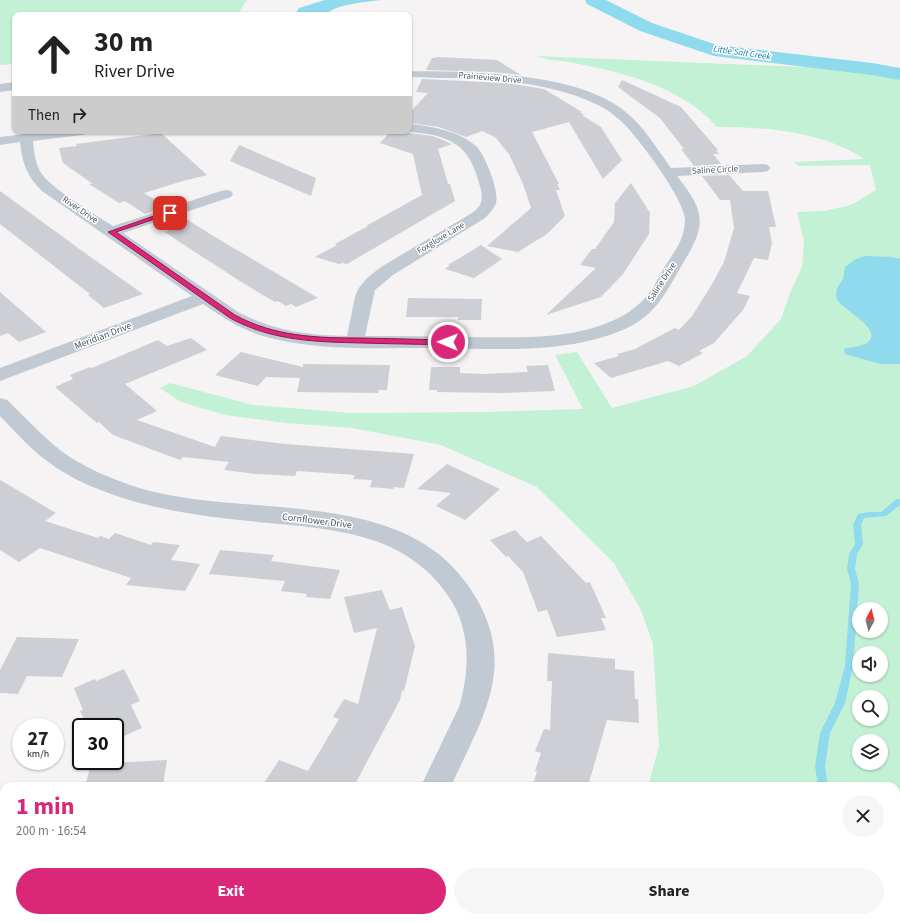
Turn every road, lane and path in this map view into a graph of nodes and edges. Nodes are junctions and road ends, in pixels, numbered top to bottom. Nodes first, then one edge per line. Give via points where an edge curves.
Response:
1 (412, 74) edge
2 (12, 86) edge
3 (0, 88) edge
4 (571, 91) joint
5 (412, 128) edge
6 (58, 134) edge
7 (26, 138) junction
8 (0, 141) edge
9 (763, 168) dead end
10 (667, 172) junction
11 (226, 194) dead end
12 (111, 232) junction
13 (205, 298) junction
14 (355, 341) junction
15 (0, 374) edge
16 (0, 404) edge
17 (438, 782) edge

1 - 4 street, Prairieview Drive via 504,78
2 - 3 street
4 - 10 street, Saline Drive via 605,104 625,118
5 - 14 street, Foxglove Lane via 449,136 474,152 490,198 488,205 477,216 372,282 364,297
6 - 7 street
7 - 8 street
7 - 12 street, River Drive via 30,165 40,182
9 - 10 street, Saline Circle
10 - 14 street, Saline Drive via 690,206 692,229 654,297 644,309 622,322 584,335 540,342
11 - 12 street
12 - 13 street, River Drive
13 - 14 street, River Drive via 238,320 264,331 312,340
13 - 15 street, Meridian Drive
16 - 17 street, Cornflower Drive via 57,458 104,483 145,497 184,505 326,520 359,526 402,543 438,566 472,611 480,640 481,667 478,695

